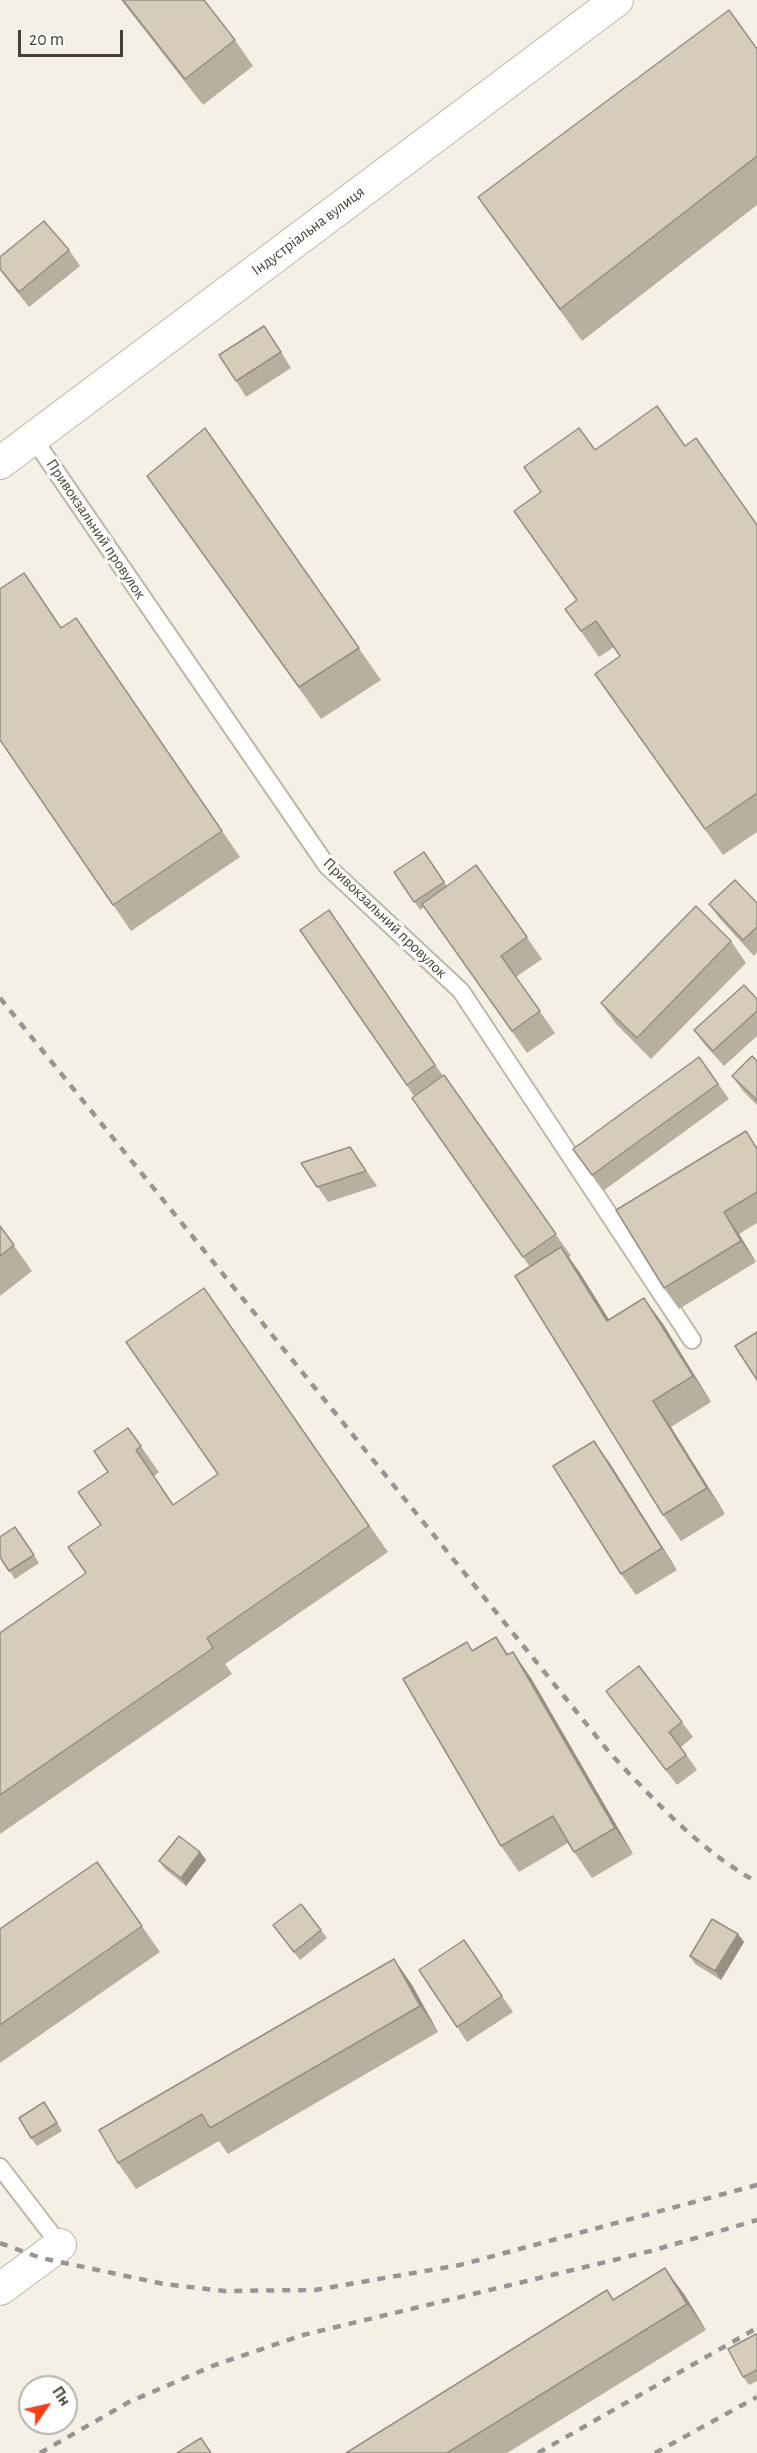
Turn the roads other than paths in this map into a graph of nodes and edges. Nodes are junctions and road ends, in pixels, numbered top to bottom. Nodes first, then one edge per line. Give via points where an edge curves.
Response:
1 (615, 1) edge
2 (33, 438) junction
3 (0, 463) edge
4 (692, 1340) dead end
5 (0, 2167) edge
6 (60, 2245) joint
7 (0, 2289) edge

1 - 2 street, Індустріальна вулиця
2 - 3 street, Індустріальна вулиця
2 - 4 lane, Привокзальний провулок via 327,866 461,991
5 - 6 lane
6 - 7 street

